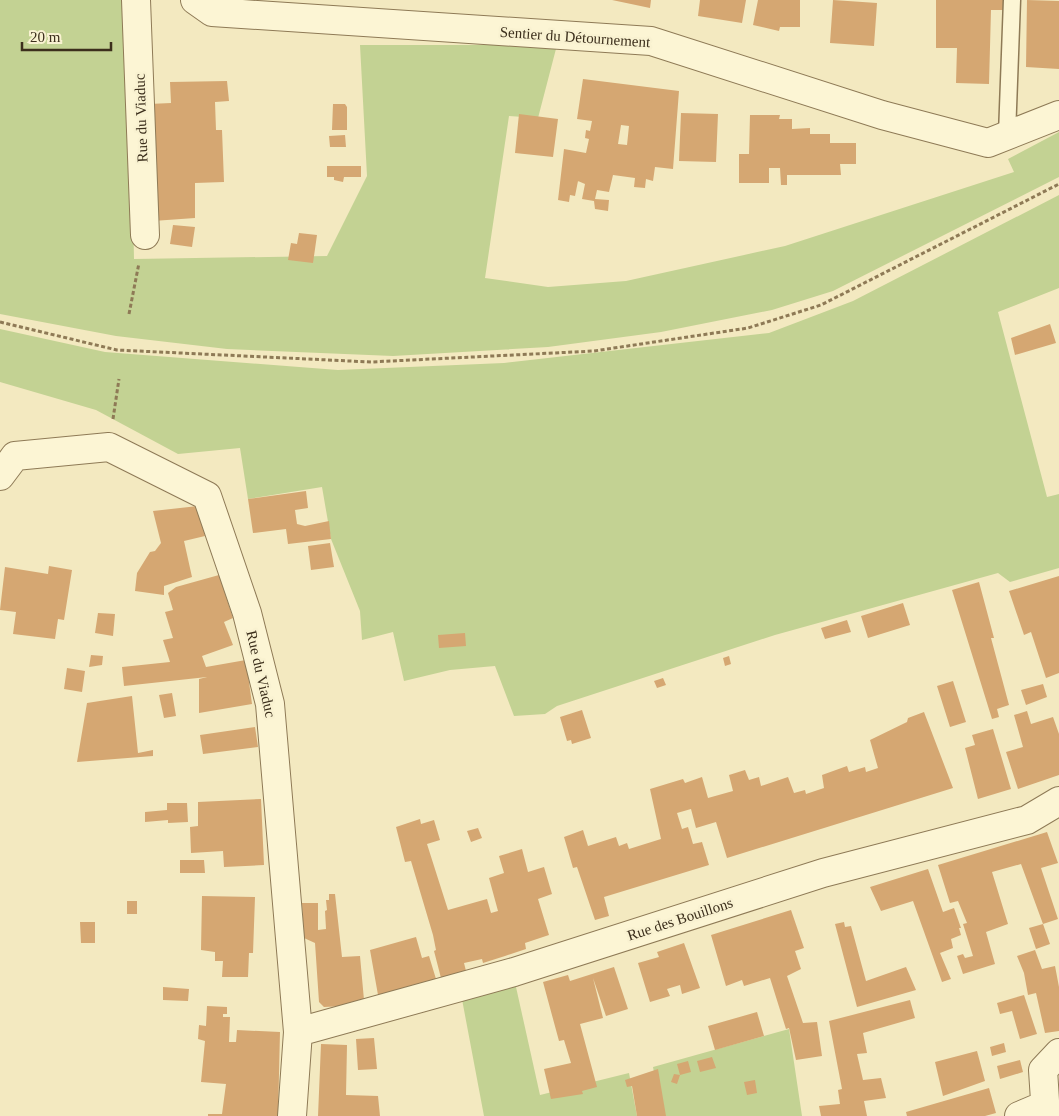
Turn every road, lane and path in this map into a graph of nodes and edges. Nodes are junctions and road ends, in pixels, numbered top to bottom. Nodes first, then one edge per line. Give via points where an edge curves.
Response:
1 (136, 0) edge
2 (195, 0) edge
3 (1012, 0) edge
4 (1059, 115) edge
5 (1008, 135) junction
6 (1059, 184) edge
7 (145, 235) joint
8 (129, 314) dead end
9 (0, 322) edge
10 (119, 379) dead end
11 (109, 447) junction
12 (0, 476) edge
13 (1059, 801) edge
14 (298, 1032) junction
15 (1059, 1053) edge
16 (1045, 1111) edge
17 (292, 1116) edge
18 (1019, 1116) edge

1 - 7 street, Rue du Viaduc
2 - 5 street, Sentier du Détournement via 212,12 651,41 882,115 988,143
3 - 5 lane
4 - 5 street, Sentier du Détournement
6 - 9 path via 821,305 748,328 594,351 371,362 117,350
7 - 8 path
10 - 11 path
11 - 12 street via 15,456
11 - 14 street, Rue du Viaduc via 207,496 247,613 270,704
13 - 14 street, Rue des Bouillons via 1027,820 823,873 514,972
14 - 17 street, Rue du Viaduc
15 - 16 street via 1042,1070
16 - 18 street

